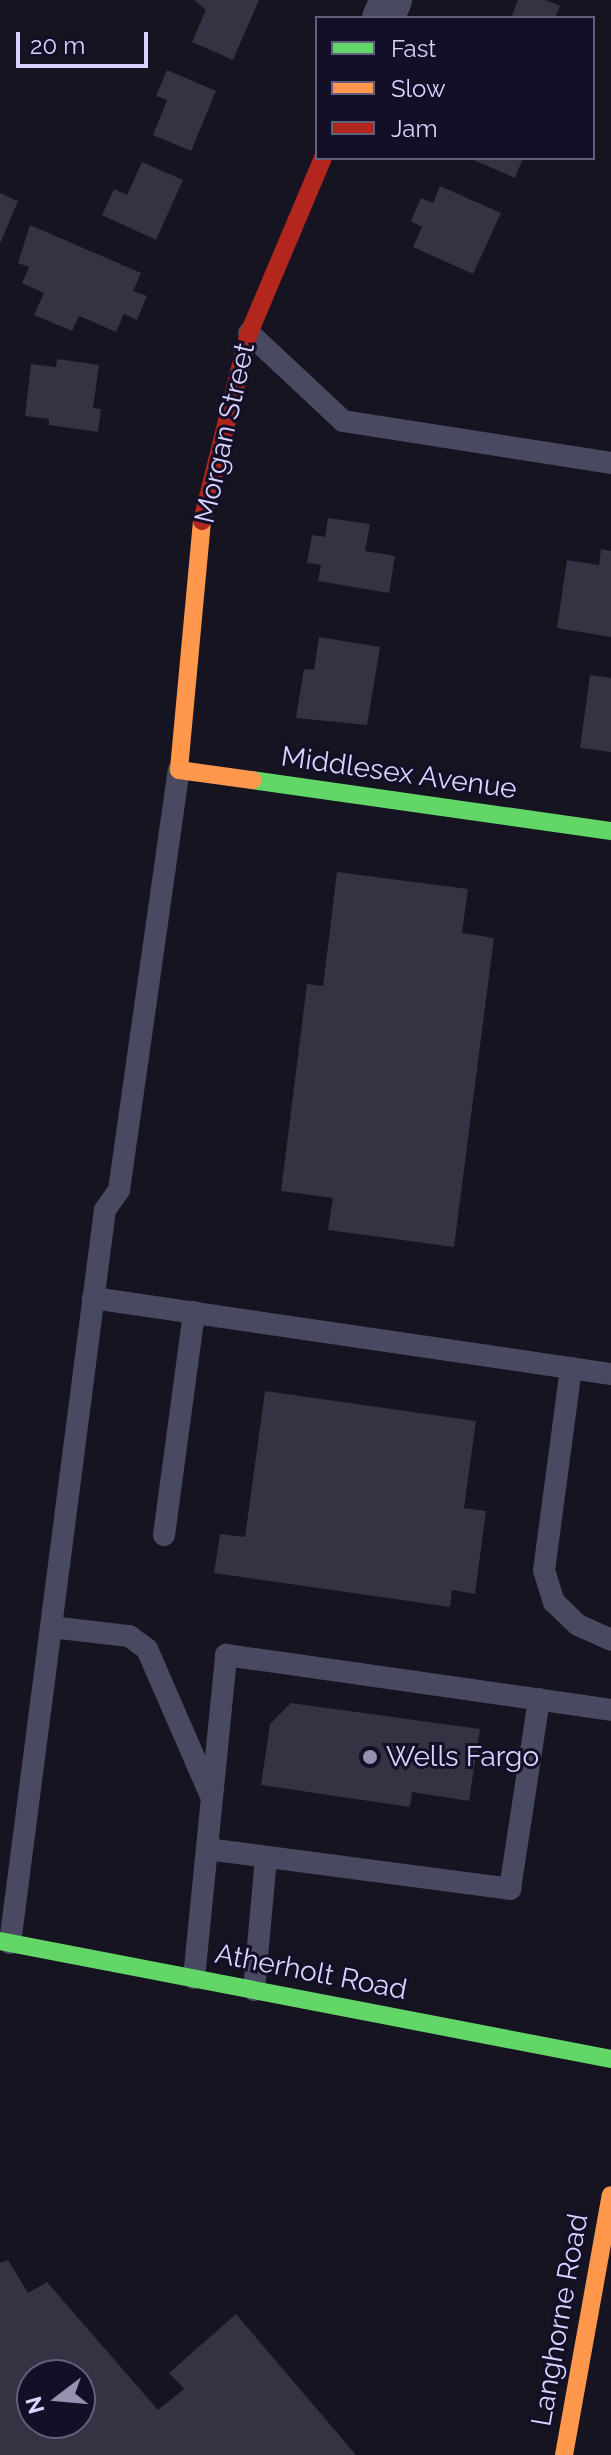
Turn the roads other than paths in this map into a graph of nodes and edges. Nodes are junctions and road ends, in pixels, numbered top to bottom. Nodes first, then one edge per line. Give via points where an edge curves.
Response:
1 (322, 160) edge
2 (249, 333) junction
3 (611, 463) edge
4 (179, 770) junction
5 (611, 831) edge
6 (93, 1298) junction
7 (194, 1312) junction
8 (571, 1368) junction
9 (611, 1374) edge
10 (164, 1535) dead end
11 (51, 1627) junction
12 (611, 1640) edge
13 (539, 1699) junction
14 (611, 1710) edge
15 (212, 1798) junction
16 (207, 1849) junction
17 (266, 1858) junction
18 (5, 1942) edge
19 (194, 1978) junction
20 (254, 1990) junction
21 (611, 2059) edge
22 (611, 2195) edge
23 (564, 2455) edge

1 - 2 street, Morgan Street
2 - 3 lane via 343,421
2 - 4 street, Morgan Street via 204,498
4 - 5 street, Middlesex Avenue
4 - 6 lane via 119,1190 105,1210
6 - 7 lane
6 - 11 lane
7 - 8 lane
7 - 10 lane
8 - 9 lane
8 - 12 lane via 544,1570 554,1602 578,1625
11 - 15 lane via 129,1636 147,1649
11 - 18 lane
13 - 14 lane
13 - 15 lane via 226,1655
13 - 17 lane via 510,1889
15 - 16 lane
16 - 17 lane
16 - 19 lane
17 - 20 lane
18 - 19 street, Atherholt Road
19 - 20 street, Atherholt Road
20 - 21 street, Atherholt Road
22 - 23 street, Langhorne Road

